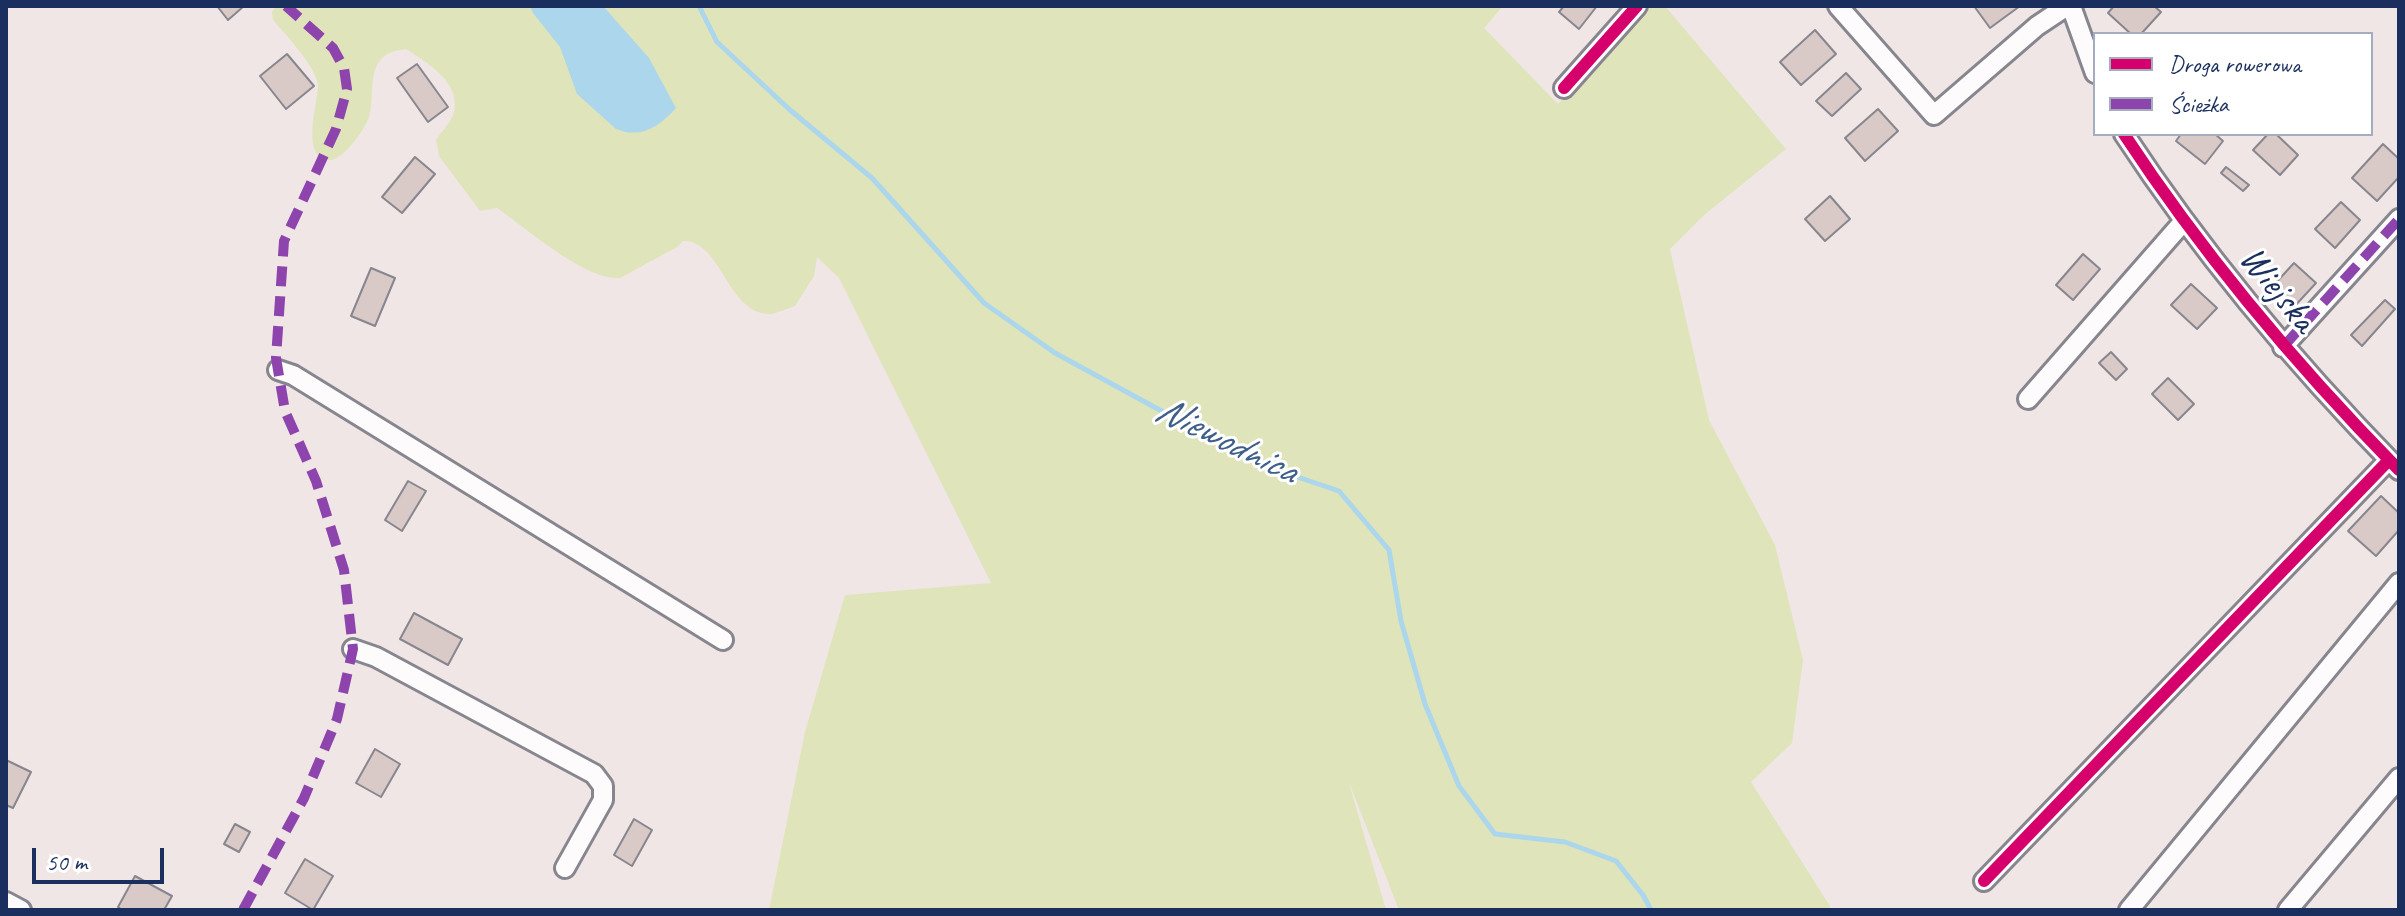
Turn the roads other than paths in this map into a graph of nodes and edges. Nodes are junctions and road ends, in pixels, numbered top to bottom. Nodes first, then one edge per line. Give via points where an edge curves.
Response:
1 (1637, 6) edge
2 (1838, 6) edge
3 (2069, 6) edge
4 (2093, 68) edge
5 (1564, 88) dead end
6 (2125, 136) edge
7 (2399, 219) edge
8 (2184, 221) junction
9 (2283, 347) junction
10 (278, 370) dead end
11 (2028, 399) dead end
12 (2394, 465) edge
13 (2399, 583) edge
14 (723, 640) dead end
15 (353, 649) dead end
16 (2399, 778) edge
17 (565, 868) dead end
18 (1984, 881) dead end
19 (6, 902) edge
20 (21, 910) edge
21 (2129, 910) edge
22 (2288, 910) edge

1 - 5 street
2 - 3 street via 1934,115 2037,26
3 - 4 street
6 - 8 street, Wiejska
7 - 9 street
8 - 9 street, Wiejska
8 - 11 street
9 - 12 street, Wiejska
10 - 14 street
12 - 18 street
13 - 21 street
15 - 17 street via 594,774 603,786 603,800
16 - 22 street
19 - 20 street

